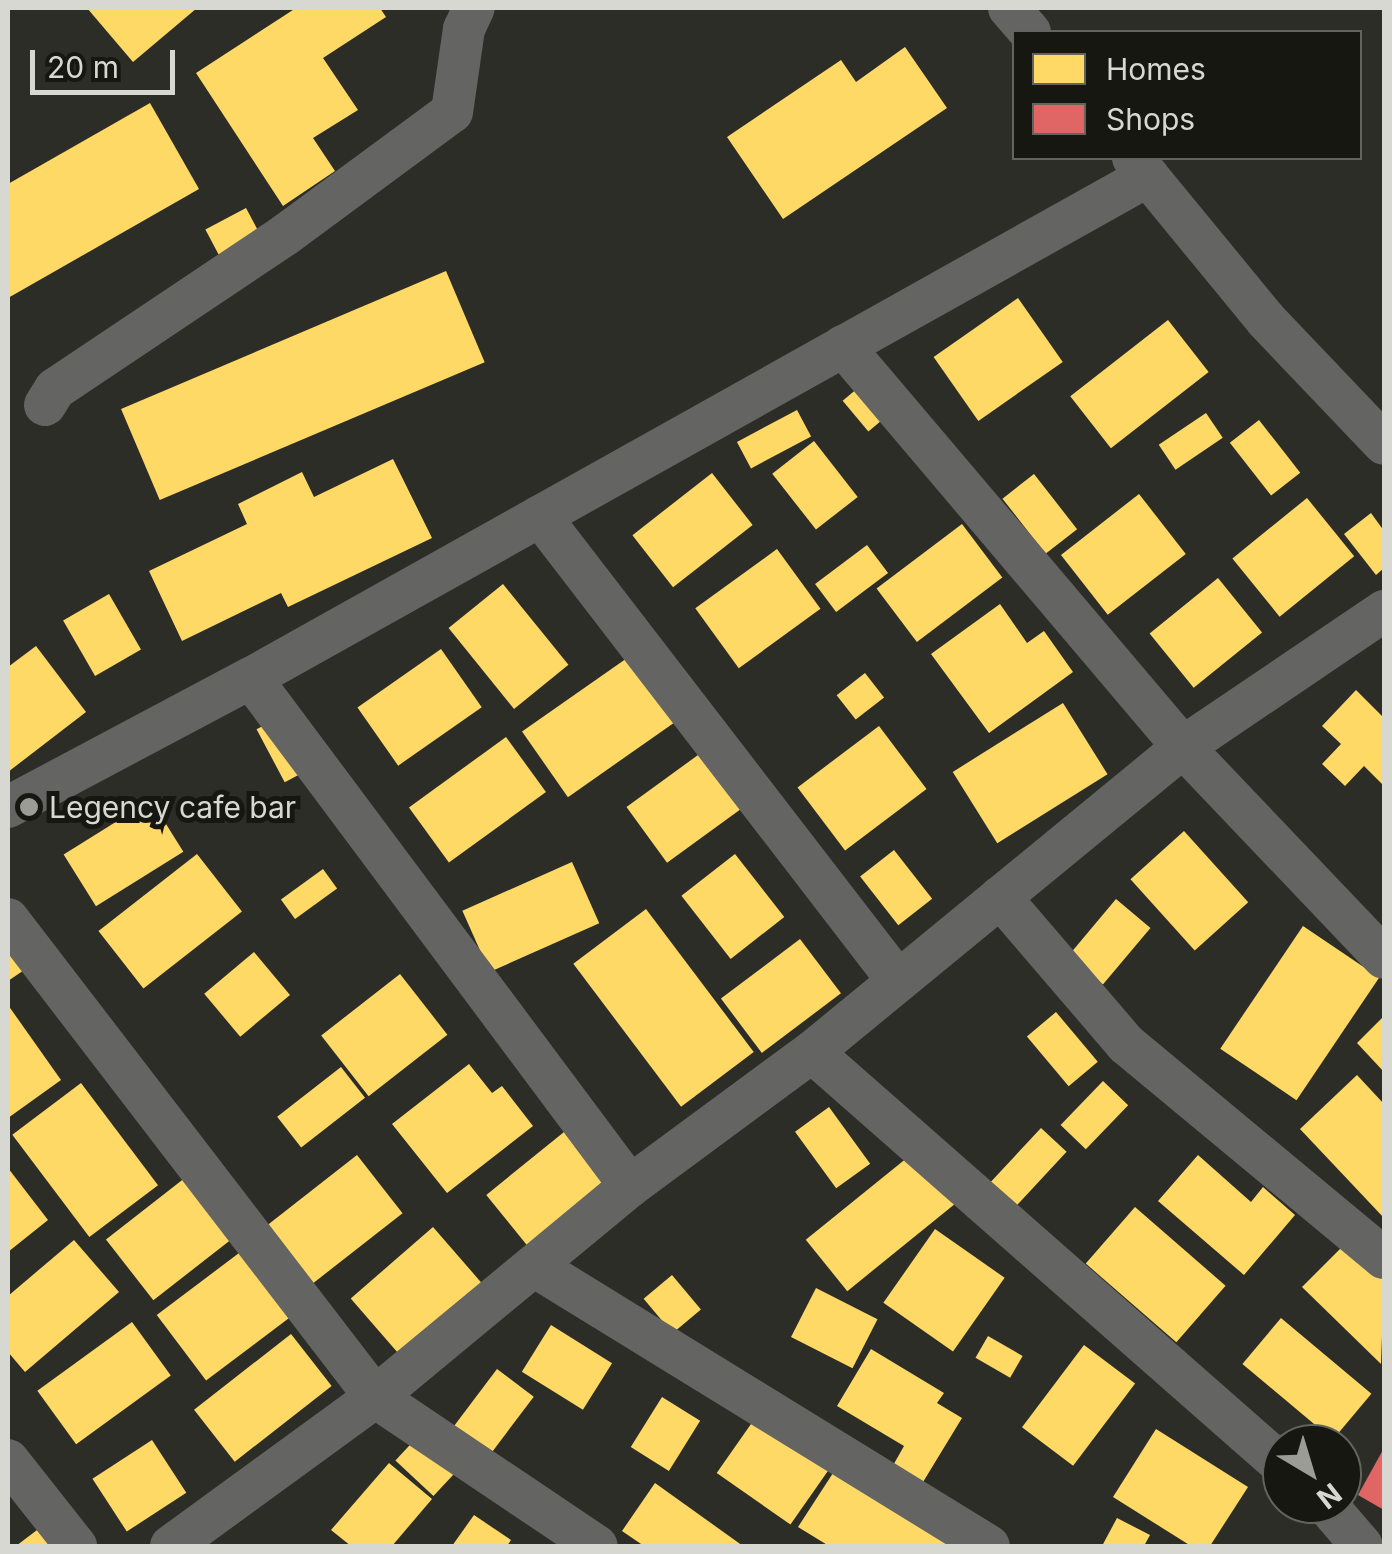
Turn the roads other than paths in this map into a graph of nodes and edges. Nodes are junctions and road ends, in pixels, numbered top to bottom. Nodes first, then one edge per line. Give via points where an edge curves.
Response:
1 (474, 8) edge
2 (1009, 8) edge
3 (1028, 30) edge
4 (1140, 167) edge
5 (843, 346) junction
6 (36, 399) edge
7 (1384, 444) edge
8 (540, 516) junction
9 (1384, 611) edge
10 (251, 678) junction
11 (1183, 748) junction
12 (8, 807) edge
13 (1000, 897) junction
14 (8, 919) edge
15 (1384, 958) edge
16 (898, 980) junction
17 (812, 1052) junction
18 (630, 1186) junction
19 (1384, 1258) edge
20 (534, 1266) junction
21 (375, 1397) junction
22 (1262, 1448) edge
23 (8, 1460) edge
24 (1343, 1524) edge
25 (76, 1546) edge
26 (171, 1546) edge
27 (597, 1546) edge
28 (989, 1546) edge
29 (1362, 1546) edge

1 - 6 street via 464,29 452,112 285,235
2 - 3 street
4 - 5 street
4 - 7 street via 1266,320
5 - 8 street
5 - 11 street
8 - 10 street
8 - 16 street
9 - 11 street
10 - 12 street
10 - 18 street
11 - 13 street
11 - 15 street
13 - 16 street
13 - 19 street via 1126,1044
14 - 21 street
16 - 17 street
17 - 18 street
17 - 22 street
18 - 20 street
20 - 21 street
20 - 28 street
21 - 26 street
21 - 27 street
23 - 25 street
24 - 29 street

